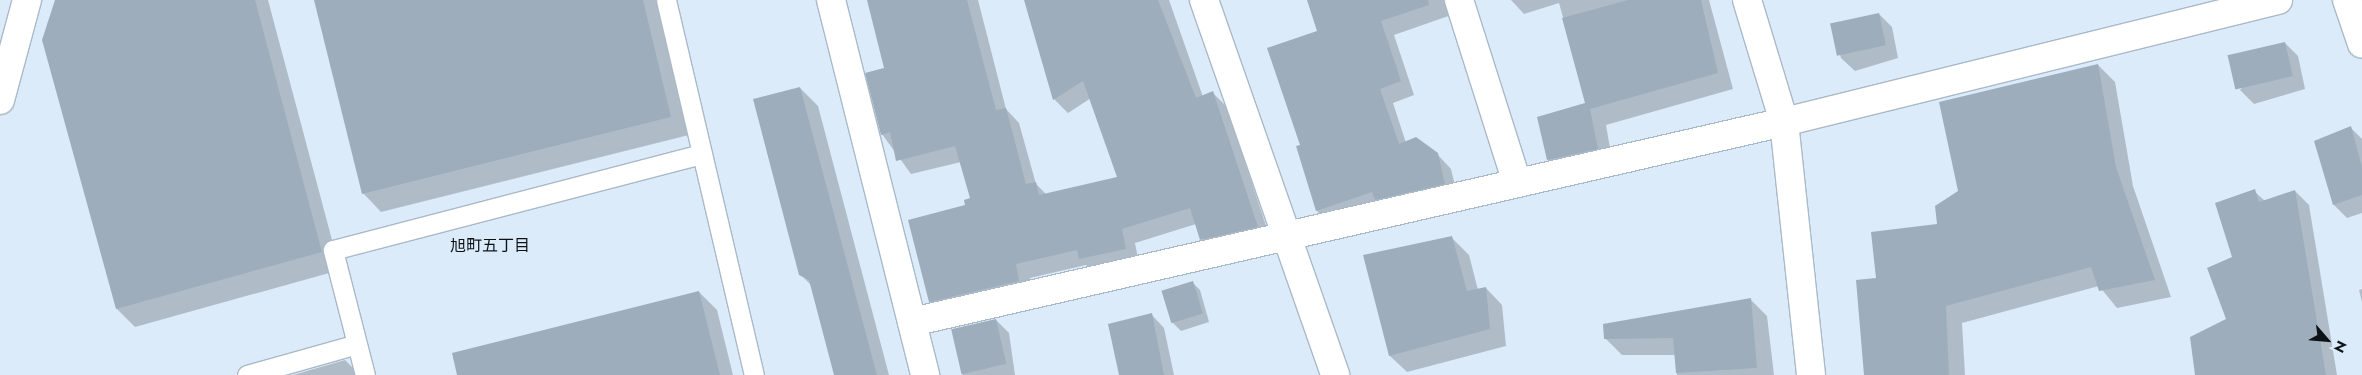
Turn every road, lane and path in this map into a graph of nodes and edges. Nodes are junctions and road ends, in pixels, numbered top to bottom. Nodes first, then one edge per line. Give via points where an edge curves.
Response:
1 (26, 0) edge
2 (666, 0) edge
3 (831, 0) edge
4 (1204, 0) edge
5 (1459, 0) edge
6 (1747, 0) edge
7 (2278, 0) edge
8 (2347, 0) edge
9 (2362, 44) edge
10 (0, 100) edge
11 (1784, 122) junction
12 (702, 154) junction
13 (1517, 183) junction
14 (1285, 240) junction
15 (912, 322) junction
16 (357, 344) junction
17 (247, 375) edge
18 (365, 375) edge
19 (754, 375) edge
20 (925, 375) edge
21 (1336, 375) edge
22 (1811, 375) edge

1 - 10 street
2 - 12 lane
3 - 15 street
4 - 14 street
5 - 13 street
6 - 11 street
7 - 11 street
8 - 9 street
11 - 13 street
11 - 22 street
12 - 16 lane via 333,250
12 - 19 lane
13 - 14 street
14 - 15 street
14 - 21 street
15 - 20 street
16 - 17 lane
16 - 18 lane

